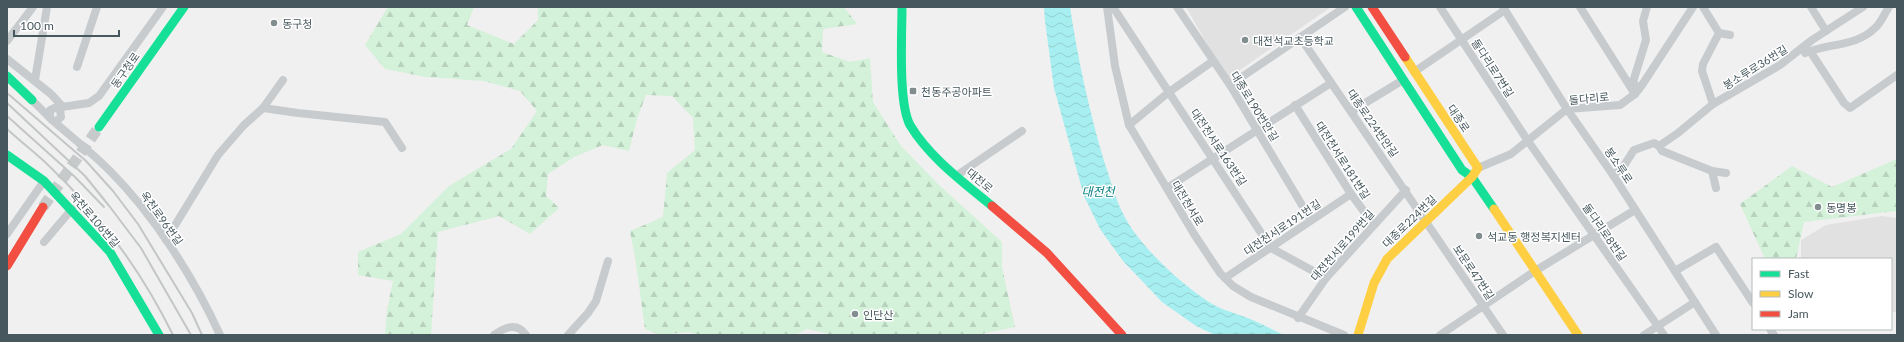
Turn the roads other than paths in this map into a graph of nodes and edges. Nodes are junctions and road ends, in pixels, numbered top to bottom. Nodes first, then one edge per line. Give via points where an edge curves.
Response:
1 (33, 7) edge
2 (47, 7) edge
3 (96, 7) edge
4 (163, 7) edge
5 (184, 7) edge
6 (902, 7) edge
7 (1107, 7) edge
8 (1113, 7) edge
9 (1177, 7) edge
10 (1345, 7) edge
11 (1356, 7) edge
12 (1372, 7) edge
13 (1440, 7) edge
14 (1580, 7) edge
15 (1647, 7) edge
16 (1692, 7) edge
17 (1703, 7) edge
18 (1810, 7) edge
19 (1863, 7) edge
20 (1889, 7) edge
21 (1504, 9) edge
22 (1826, 31) junction
23 (1719, 33) junction
24 (1730, 35) dead end
25 (1300, 37) junction
26 (1462, 40) junction
27 (7, 41) edge
28 (1810, 51) junction
29 (1791, 58) junction
30 (7, 59) edge
31 (1213, 61) junction
32 (77, 67) dead end
33 (1414, 72) junction
34 (1897, 75) edge
35 (7, 76) edge
36 (35, 80) junction
37 (283, 80) dead end
38 (1403, 80) junction
39 (1331, 83) junction
40 (1230, 85) junction
41 (1169, 92) junction
42 (1637, 92) junction
43 (32, 100) junction
44 (1713, 104) junction
45 (1295, 105) junction
46 (263, 108) junction
47 (1567, 109) junction
48 (58, 111) junction
49 (1352, 111) junction
50 (51, 119) junction
51 (1129, 125) junction
52 (99, 127) tunnel mouth
53 (1257, 129) junction
54 (64, 130) junction
55 (1022, 131) dead end
56 (1528, 141) junction
57 (1659, 146) junction
58 (402, 148) dead end
59 (7, 155) edge
60 (1213, 158) junction
61 (1478, 168) junction
62 (1712, 172) junction
63 (1726, 173) dead end
64 (1613, 175) junction
65 (956, 176) junction
66 (1472, 177) junction
67 (44, 181) junction
68 (1167, 188) junction
69 (1716, 188) dead end
70 (1406, 190) junction
71 (1351, 194) junction
72 (43, 207) tunnel mouth
73 (72, 209) junction
74 (1635, 210) junction
75 (1311, 220) junction
76 (1426, 222) junction
77 (1374, 225) junction
78 (7, 234) edge
79 (1593, 236) junction
80 (166, 240) junction
81 (44, 242) dead end
82 (1271, 248) junction
83 (608, 260) dead end
84 (7, 266) edge
85 (1535, 271) junction
86 (1675, 271) junction
87 (1225, 278) junction
88 (1326, 278) junction
89 (1752, 301) edge
90 (1695, 302) junction
91 (1483, 306) junction
92 (1298, 318) junction
93 (1658, 326) junction
94 (1116, 333) edge
95 (159, 335) edge
96 (220, 335) edge
97 (494, 335) edge
98 (526, 335) edge
99 (568, 335) edge
100 (1344, 335) edge
101 (1358, 335) edge
102 (1440, 335) edge
103 (1503, 335) edge
104 (1578, 335) edge
105 (1644, 335) edge
106 (1664, 335) edge
107 (1716, 335) edge

1 - 27 street
2 - 36 street
3 - 32 street
4 - 48 street via 99,96 90,104
5 - 52 main road, 동구청로
6 - 65 main road, 대전로 via 904,105 910,124 928,148
7 - 51 street, 대전천서로 via 1115,66
8 - 41 street, 대전천서로163번길
9 - 31 street, 대종로190번안길
10 - 25 street
11 - 38 main road
12 - 33 main road, 대종로
13 - 26 street, 돌다리로7번길
14 - 42 street
15 - 42 street via 1643,21 1646,40 1633,82
16 - 42 street, 돌다리로
17 - 23 street
18 - 22 street
19 - 22 street, 봉소루로36번길
20 - 28 street via 1876,28 1866,35 1855,41
21 - 26 street
21 - 47 street, 봉소루로
22 - 29 street, 봉소루로36번길
23 - 24 street
23 - 44 street via 1702,71
25 - 39 street, 대종로224번안길
25 - 40 street
26 - 33 street
26 - 56 street, 돌다리로7번길
28 - 29 street
28 - 34 street via 1844,103 1850,108
29 - 44 street, 봉소루로36번길 via 1734,94
30 - 36 street
31 - 40 street, 대종로190번안길
31 - 41 street
33 - 61 main road, 대종로
35 - 43 main road
36 - 48 street
37 - 46 street
38 - 49 street
38 - 66 main road via 1462,170
39 - 45 street
39 - 49 street, 대종로224번안길
40 - 53 street, 대종로190번안길
41 - 51 street
41 - 60 street, 대전천서로163번길
42 - 47 street, 돌다리로 via 1620,105
43 - 48 street
43 - 50 street, 옥천로96번길
44 - 57 street, 봉소루로36번길
45 - 53 street
45 - 71 street, 대전천서로181번길
46 - 58 street via 385,122
46 - 80 street via 218,155
47 - 56 street, 돌다리로
47 - 64 street, 봉소루로
48 - 50 street via 49,113
48 - 54 street
49 - 70 street, 대종로224번안길
50 - 54 street, 옥천로96번길
51 - 68 street, 대전천서로
53 - 60 street
53 - 75 street, 대종로190번안길
54 - 80 street, 옥천로96번길 via 114,175
55 - 65 street
56 - 61 street, 돌다리로 via 1511,154
56 - 79 street, 돌다리로8번길
57 - 62 street via 1662,151
57 - 64 street, 봉소루로36번길 via 1654,143 1634,150 1623,167
59 - 67 main road, 옥천로106번길
60 - 68 street
60 - 82 street, 대전천서로163번길
61 - 66 main road
62 - 63 street
62 - 69 street
64 - 74 street, 봉소루로
65 - 94 main road, 대전로 via 1047,253
66 - 76 main road, 대종로224번길
66 - 85 main road
67 - 73 main road, 옥천로106번길
67 - 78 street
68 - 87 street, 대전천서로 via 1194,234
70 - 76 street, 대종로224번안길
70 - 77 street, 대전천서로199번길
71 - 75 street, 대전천서로191번길
71 - 77 street, 대전천서로181번길
72 - 84 main road
73 - 81 street
73 - 95 main road, 옥천로106번길 via 110,252
74 - 79 street
74 - 86 street, 봉소루로
75 - 82 street, 대전천서로191번길
76 - 91 street, 보문로47번길
76 - 101 main road, 대종로224번길 via 1387,259 1374,283
77 - 88 street, 대전천서로199번길
79 - 85 street
79 - 93 street, 돌다리로8번길
80 - 96 street, 옥천로96번길 via 198,292
82 - 87 street, 대전천서로191번길
82 - 88 street, 대전천서로163번길
83 - 99 street via 596,301
85 - 91 street
85 - 104 main road
86 - 89 street via 1716,246
86 - 90 street, 봉소루로
87 - 92 street, 대전천서로 via 1251,296
88 - 92 street, 대전천서로199번길
90 - 93 street
90 - 107 street, 봉소루로
91 - 102 street
91 - 103 street, 보문로47번길
92 - 100 street, 대전천서로
93 - 105 street
93 - 106 street, 돌다리로8번길
97 - 98 street via 508,327 517,327

